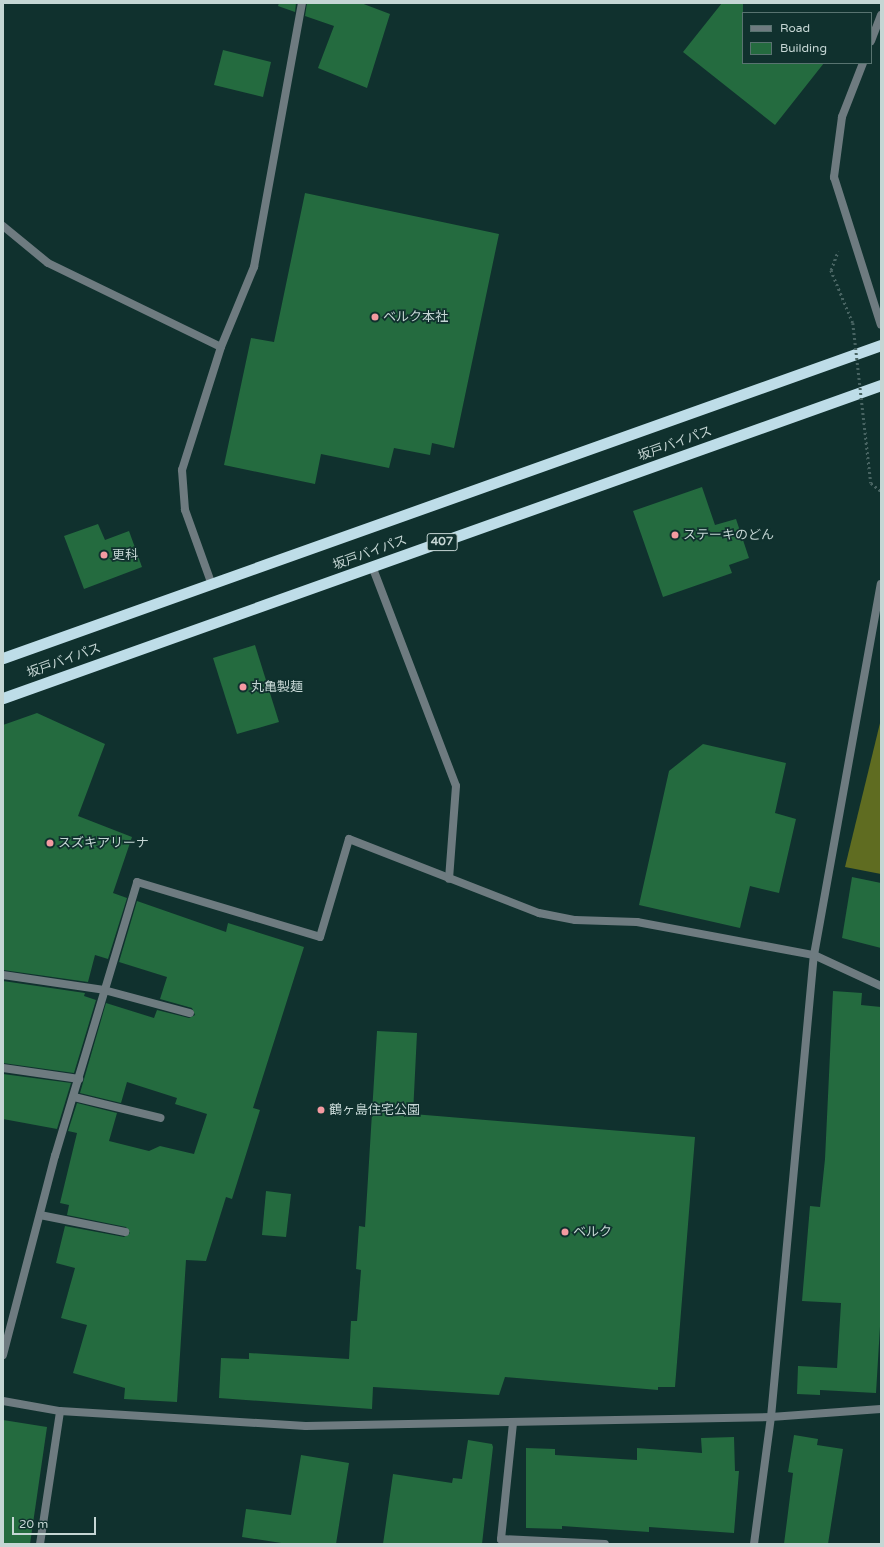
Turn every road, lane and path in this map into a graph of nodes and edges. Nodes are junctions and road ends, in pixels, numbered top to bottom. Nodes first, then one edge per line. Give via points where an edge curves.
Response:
1 (302, 3) edge
2 (881, 15) edge
3 (872, 38) edge
4 (862, 64) edge
5 (3, 226) edge
6 (831, 270) dead end
7 (881, 325) edge
8 (881, 345) edge
9 (221, 347) junction
10 (881, 385) edge
11 (881, 491) edge
12 (372, 566) junction
13 (212, 585) junction
14 (881, 585) edge
15 (3, 658) edge
16 (3, 698) edge
17 (449, 879) junction
18 (814, 955) junction
19 (3, 975) edge
20 (881, 986) edge
21 (104, 990) junction
22 (190, 1013) dead end
23 (3, 1068) edge
24 (79, 1080) junction
25 (74, 1097) junction
26 (160, 1118) dead end
27 (40, 1215) junction
28 (125, 1232) dead end
29 (3, 1355) edge
30 (3, 1401) edge
31 (881, 1409) edge
32 (60, 1411) junction
33 (772, 1417) junction
34 (513, 1424) junction
35 (40, 1544) edge
36 (605, 1544) edge
37 (754, 1544) edge

1 - 9 street via 254,267
2 - 3 street
4 - 7 street via 842,117 834,177
5 - 9 street via 48,263
6 - 11 path, bridge via 853,323 871,483
8 - 13 highway, 坂戸バイパス
9 - 13 street via 182,470 185,510
10 - 12 highway, 坂戸バイパス / 407
12 - 16 highway, 坂戸バイパス / 407
12 - 17 street via 456,786
13 - 15 highway, 坂戸バイパス
14 - 18 street
17 - 18 street via 539,913 575,920 637,922
17 - 21 street via 348,839 320,937 137,882
18 - 20 street
18 - 33 street
19 - 21 street
21 - 22 street
21 - 24 street
23 - 24 street
24 - 25 street
25 - 26 street
25 - 27 street
27 - 28 street
27 - 29 street
30 - 32 street
31 - 33 street
32 - 34 street via 306,1426
32 - 35 street
33 - 34 street
33 - 37 street
34 - 36 street via 500,1539

